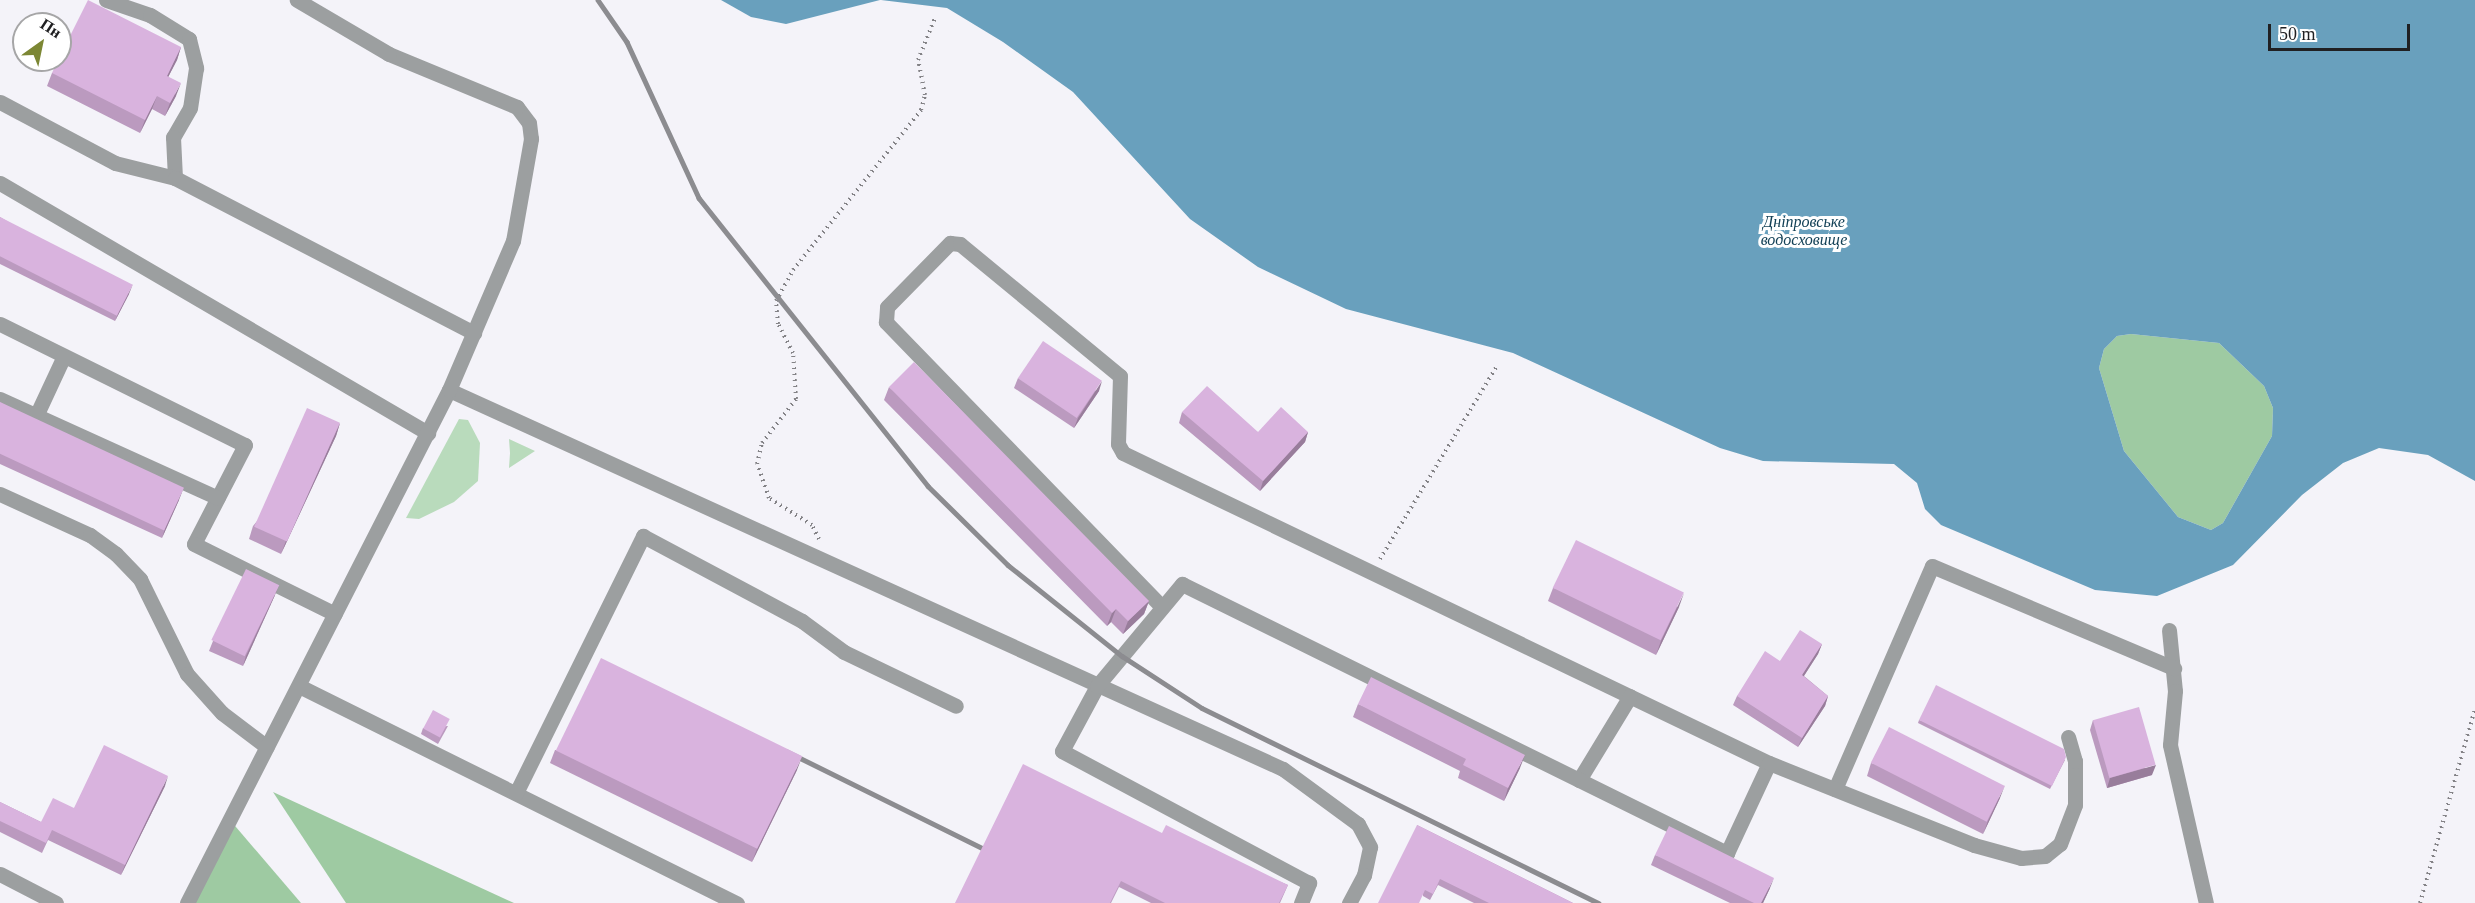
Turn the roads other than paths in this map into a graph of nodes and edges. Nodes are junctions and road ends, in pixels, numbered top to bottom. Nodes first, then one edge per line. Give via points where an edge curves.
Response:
1 (106, 0) edge
2 (297, 0) edge
3 (0, 102) edge
4 (176, 178) junction
5 (0, 183) edge
6 (0, 324) edge
7 (474, 333) junction
8 (64, 356) junction
9 (449, 390) junction
10 (0, 399) edge
11 (36, 416) junction
12 (428, 432) junction
13 (0, 494) edge
14 (218, 498) junction
15 (1162, 608) junction
16 (335, 614) junction
17 (2169, 630) dead end
18 (2174, 668) junction
19 (299, 686) junction
20 (1097, 686) junction
21 (1630, 696) junction
22 (956, 706) dead end
23 (2068, 738) dead end
24 (267, 747) junction
25 (1769, 763) junction
26 (1579, 780) junction
27 (1835, 789) junction
28 (516, 793) junction
29 (0, 874) edge
30 (56, 903) edge
31 (188, 903) edge
32 (737, 903) edge
33 (1301, 903) edge
34 (1349, 903) edge
35 (2206, 903) edge

1 - 4 street via 150,15 189,39 196,68 190,108 173,137
2 - 7 street via 389,54 517,107 529,123 531,139 513,241
3 - 4 street via 115,163
4 - 7 street
5 - 12 street
6 - 8 street
7 - 9 street
8 - 11 street
8 - 14 street via 245,445
9 - 12 street
9 - 20 street
10 - 11 street
11 - 14 street
12 - 16 street
13 - 24 street via 90,535 116,554 140,579 187,674 222,713
14 - 16 street via 194,544
15 - 20 street
15 - 21 street via 886,322 887,307 950,243 960,244 1120,376 1118,444 1123,453
15 - 26 street via 1182,584
16 - 19 street
17 - 18 street
18 - 27 street via 1932,567
18 - 35 street via 2170,745
19 - 24 street
19 - 28 street
20 - 33 street via 1062,752 1309,883
20 - 34 street via 1284,769 1358,824 1370,847 1364,875
21 - 25 street
21 - 26 street
22 - 28 street via 844,652 802,621 643,536
23 - 27 street via 2075,761 2075,805 2060,844 2045,856 2021,858 1974,845
24 - 31 street
25 - 26 street via 1727,853
25 - 27 street
28 - 32 street
29 - 30 street

